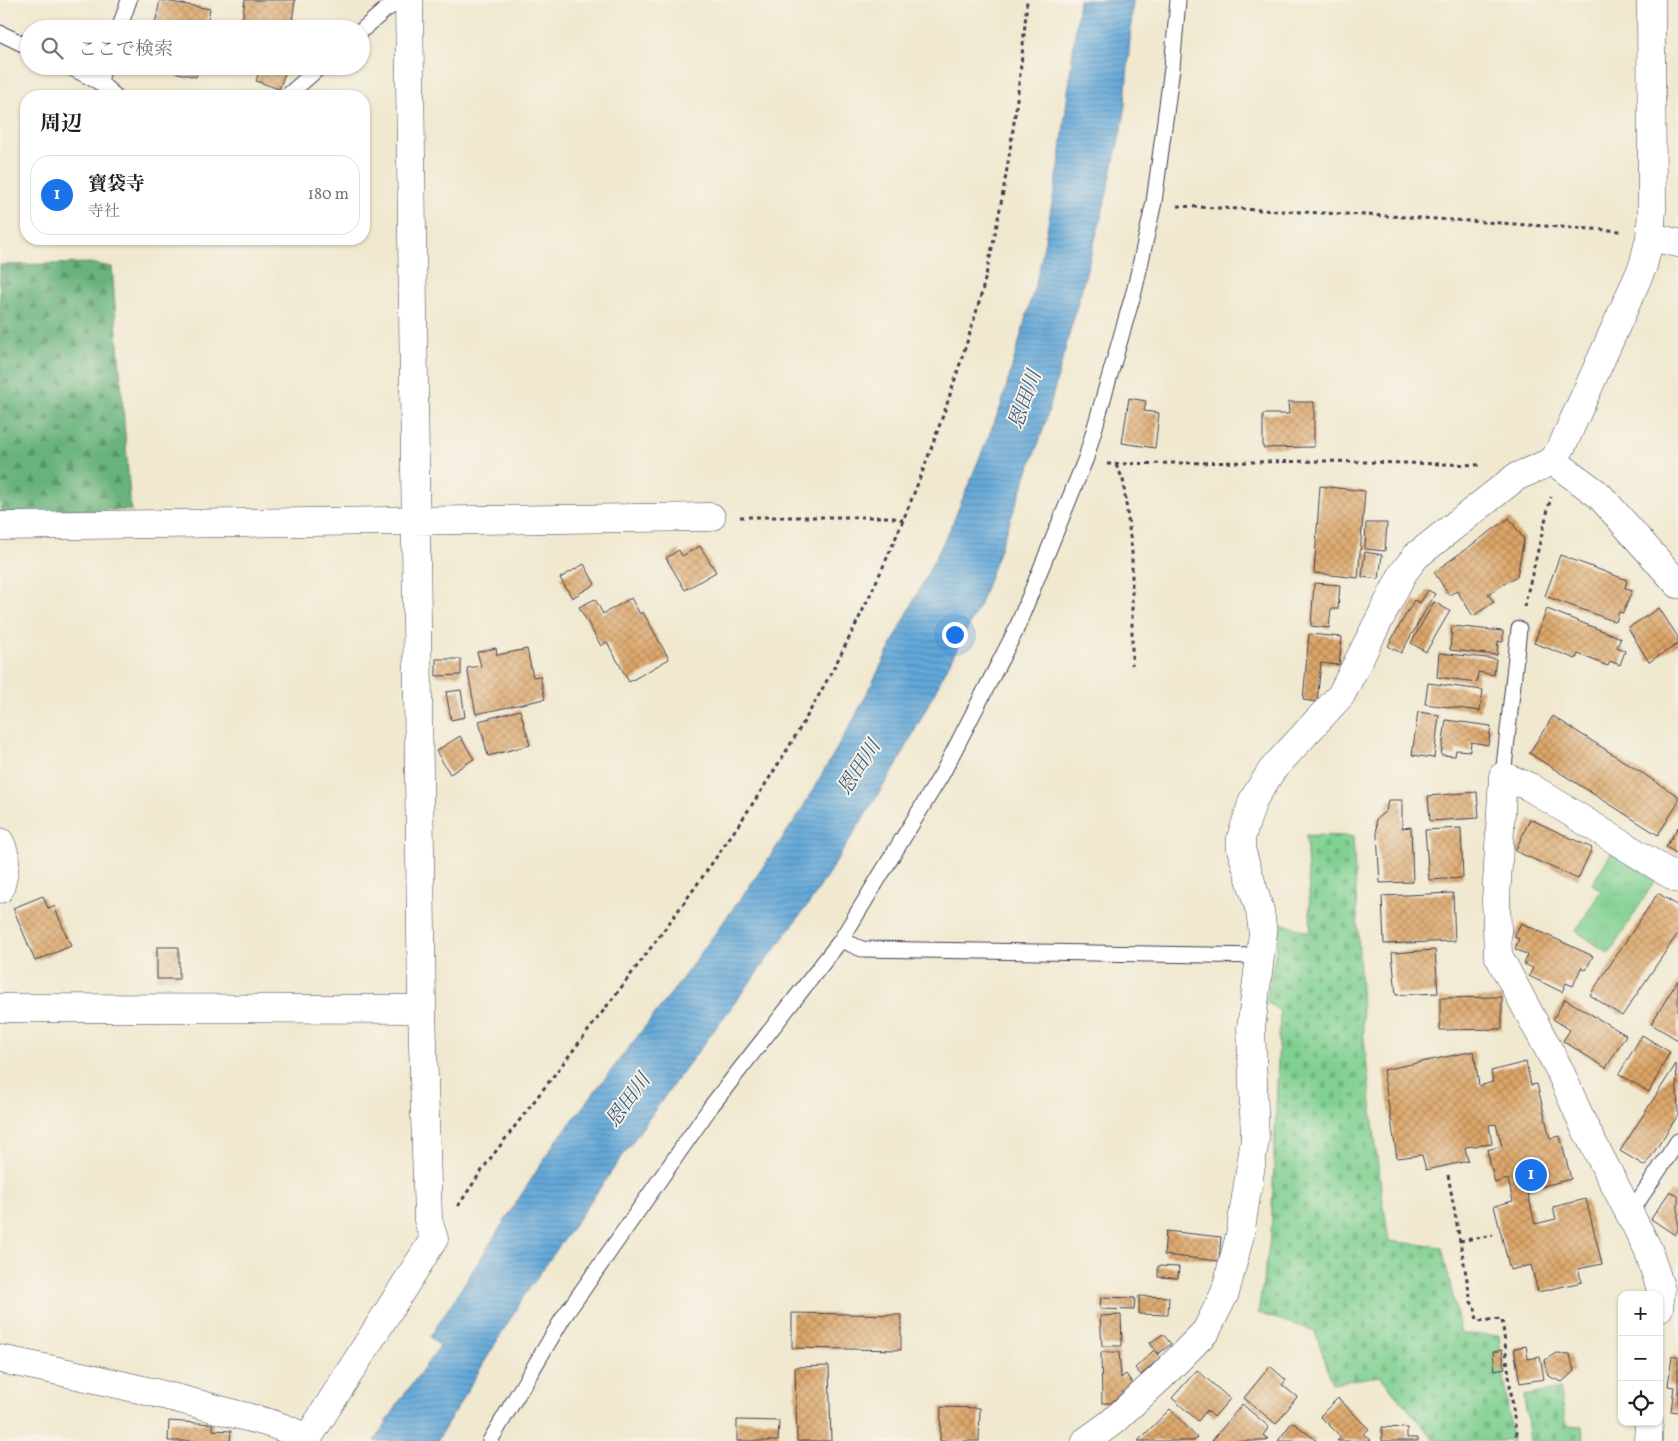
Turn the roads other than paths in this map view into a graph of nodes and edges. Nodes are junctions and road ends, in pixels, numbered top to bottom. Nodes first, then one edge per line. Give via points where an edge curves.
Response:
1 (129, 0) edge
2 (402, 0) edge
3 (409, 0) edge
4 (1178, 0) edge
5 (1651, 0) edge
6 (122, 20) edge
7 (370, 23) edge
8 (0, 33) edge
9 (20, 43) edge
10 (85, 75) edge
11 (102, 75) edge
12 (311, 75) edge
13 (99, 82) junction
14 (108, 90) edge
15 (294, 90) edge
16 (1650, 237) junction
17 (1678, 243) edge
18 (1553, 460) junction
19 (711, 517) road end
20 (416, 521) junction
21 (0, 526) edge
22 (1678, 584) edge
23 (1518, 629) road end
24 (1503, 776) junction
25 (0, 842) edge
26 (1678, 878) edge
27 (0, 889) edge
28 (841, 940) junction
29 (1261, 956) junction
30 (0, 1008) edge
31 (422, 1009) junction
32 (1678, 1141) edge
33 (1631, 1212) junction
34 (1661, 1291) edge
35 (0, 1359) edge
36 (1650, 1426) edge
37 (307, 1440) edge
38 (490, 1441) edge
39 (1086, 1441) edge
40 (1648, 1441) edge

1 - 6 lane
2 - 7 lane
3 - 20 street
4 - 28 lane via 1154,202 1135,288 1086,458 1006,650 942,774
5 - 16 street
8 - 9 lane
10 - 13 lane
11 - 13 lane
12 - 15 lane
13 - 14 lane
16 - 17 street
16 - 18 street via 1643,266
18 - 22 street via 1599,495
18 - 29 street via 1516,477 1416,556 1403,573 1341,695 1272,770 1253,800 1241,838 1241,849 1260,912 1263,932
19 - 20 street
20 - 21 street
20 - 31 street
23 - 24 lane
24 - 26 street via 1530,787
24 - 33 street via 1496,900 1498,956
25 - 27 street via 6,854
28 - 29 lane via 862,950
28 - 38 lane via 712,1105 656,1184 563,1318
29 - 39 street via 1251,1028 1254,1138 1240,1235 1225,1294 1206,1331 1125,1410
30 - 31 street
31 - 37 street via 428,1220 434,1238
32 - 33 lane
33 - 34 street via 1648,1249
35 - 37 street via 206,1406 291,1430
36 - 40 street

